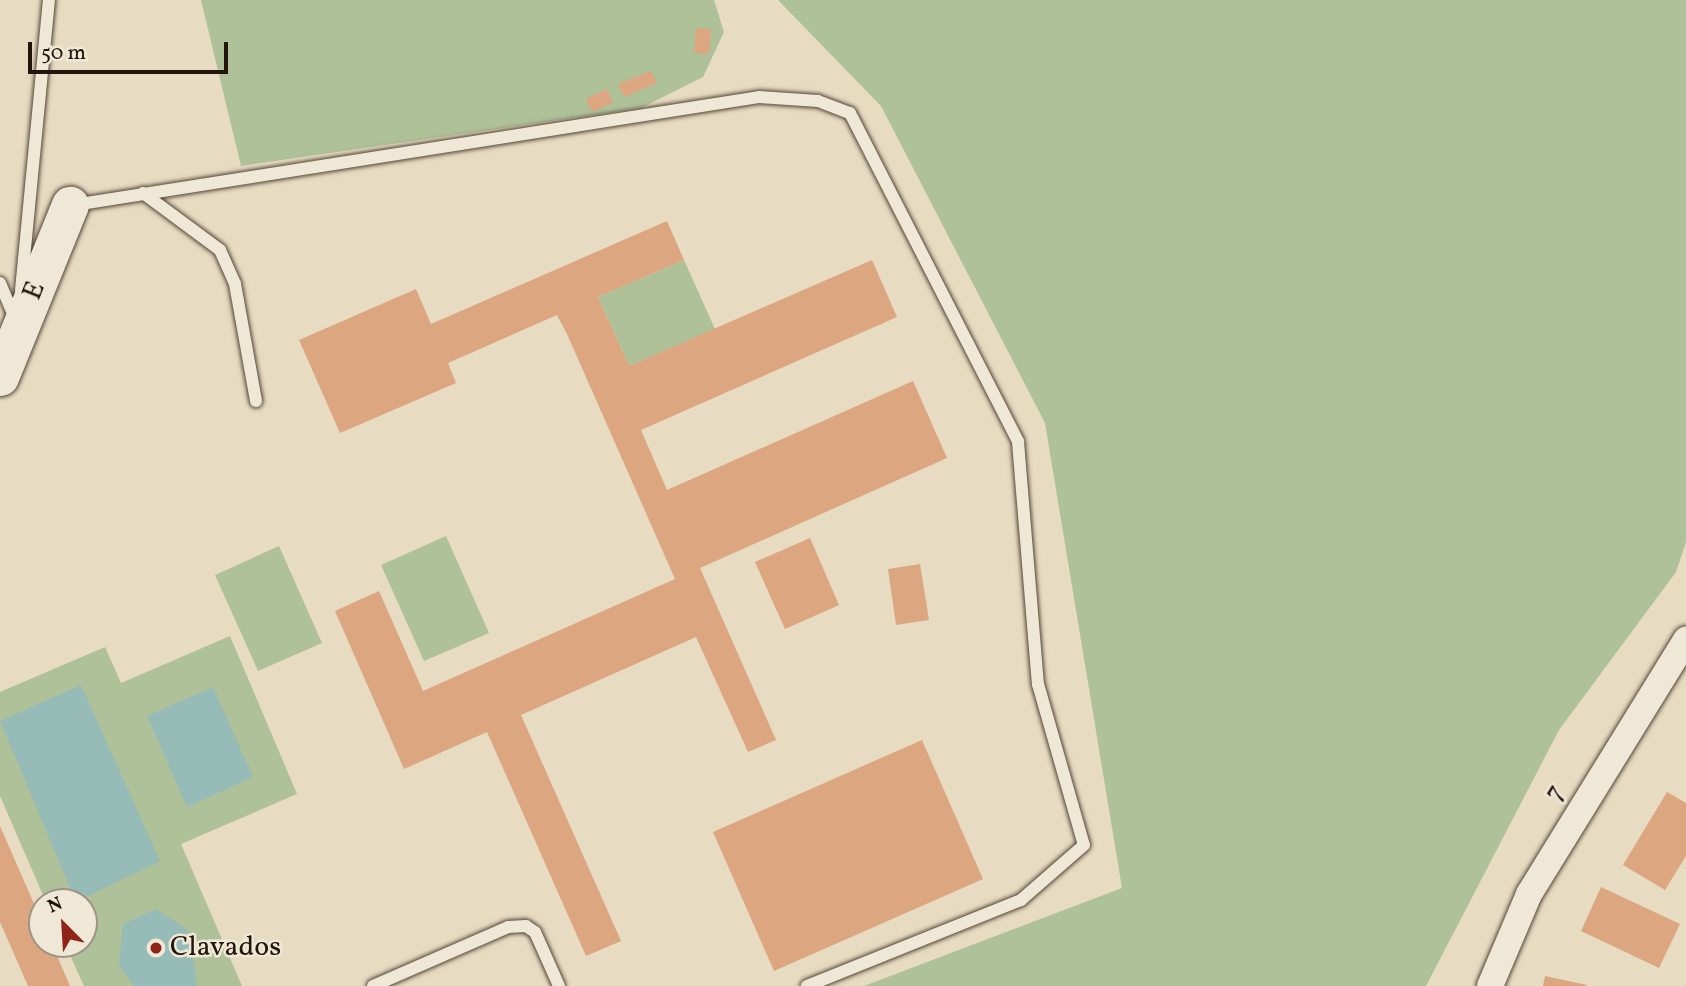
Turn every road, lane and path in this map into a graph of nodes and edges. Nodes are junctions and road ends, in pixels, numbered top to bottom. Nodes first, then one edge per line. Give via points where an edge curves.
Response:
1 (49, 0) edge
2 (143, 193) junction
3 (70, 205) joint
4 (0, 282) edge
5 (19, 329) junction
6 (0, 377) edge
7 (256, 401) dead end
8 (1686, 640) edge
9 (373, 986) edge
10 (559, 986) edge
11 (807, 986) edge
12 (1490, 986) edge

1 - 5 lane
2 - 3 lane
2 - 7 lane via 220,250 235,284
2 - 11 lane via 759,97 818,101 850,113 1018,442 1038,684 1084,845 1021,900
3 - 5 street, E
4 - 5 lane
5 - 6 street, E
8 - 12 street, 7 via 1529,894
9 - 10 lane via 508,926 526,926 535,932

